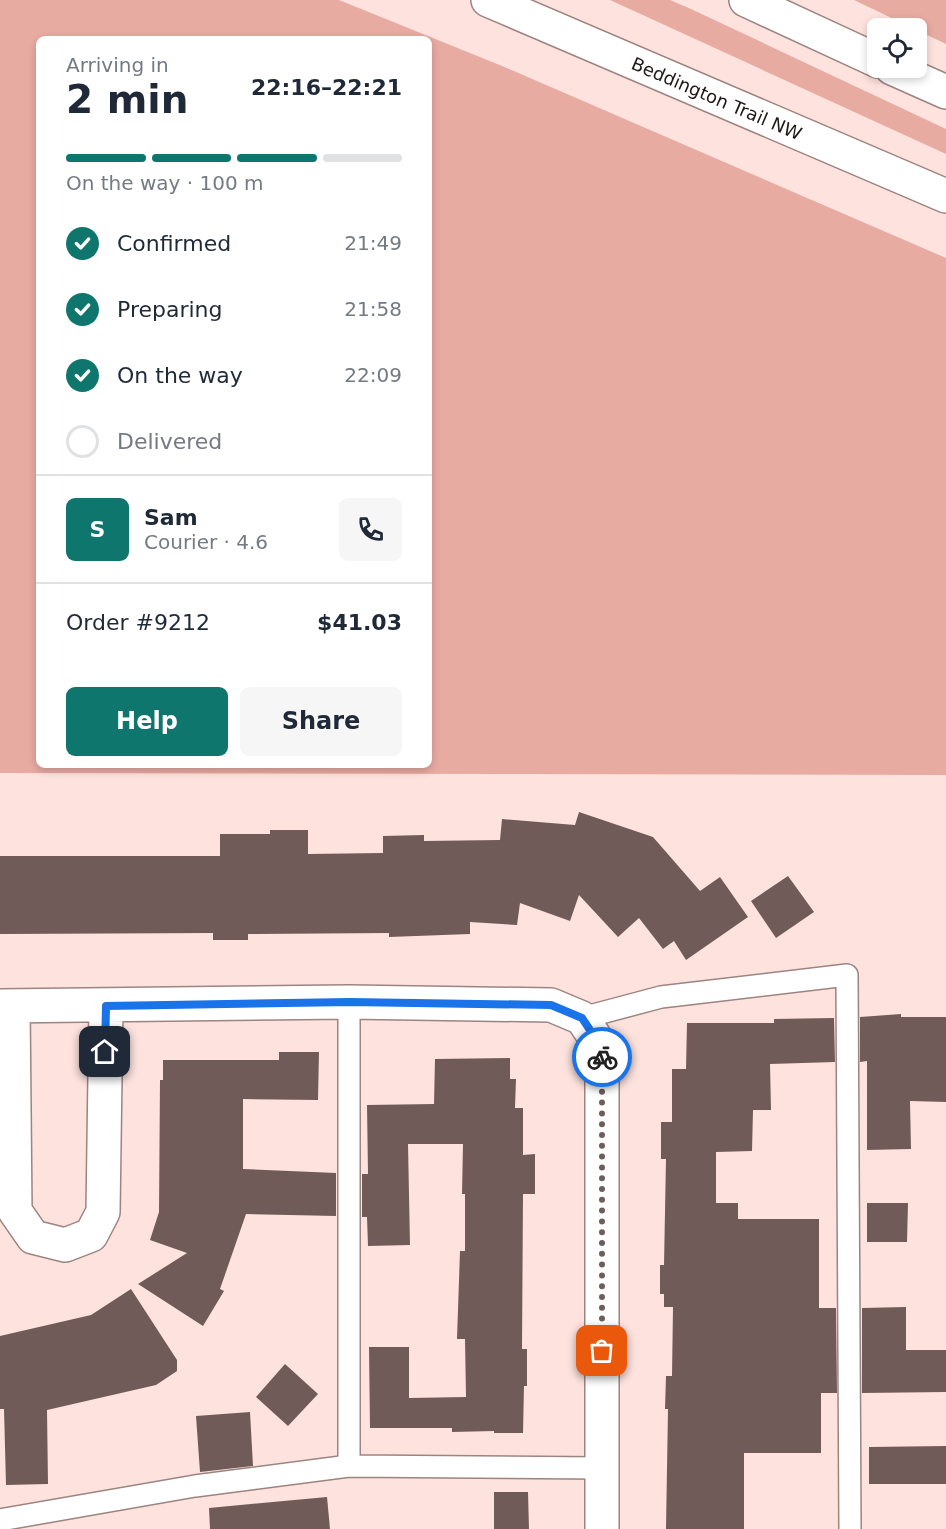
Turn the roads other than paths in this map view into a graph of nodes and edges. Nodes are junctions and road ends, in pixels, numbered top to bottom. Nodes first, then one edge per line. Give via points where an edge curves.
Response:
1 (488, 0) edge
2 (746, 0) edge
3 (867, 56) edge
4 (914, 78) edge
5 (946, 92) edge
6 (946, 196) edge
7 (350, 1002) junction
8 (6, 1006) edge
9 (106, 1006) junction
10 (582, 1018) junction
11 (349, 1466) junction
12 (602, 1467) junction
13 (0, 1520) edge
14 (602, 1529) edge
15 (850, 1529) edge

1 - 6 street, Beddington Trail NW
2 - 3 street
4 - 5 street
7 - 9 street
7 - 10 street via 551,1005
7 - 11 lane
8 - 9 street
8 - 9 street via 15,1210 33,1237 65,1245 91,1235 103,1212
10 - 12 street via 602,1048
10 - 15 lane via 661,997 847,975
11 - 12 lane
11 - 13 lane via 195,1486
12 - 14 street

